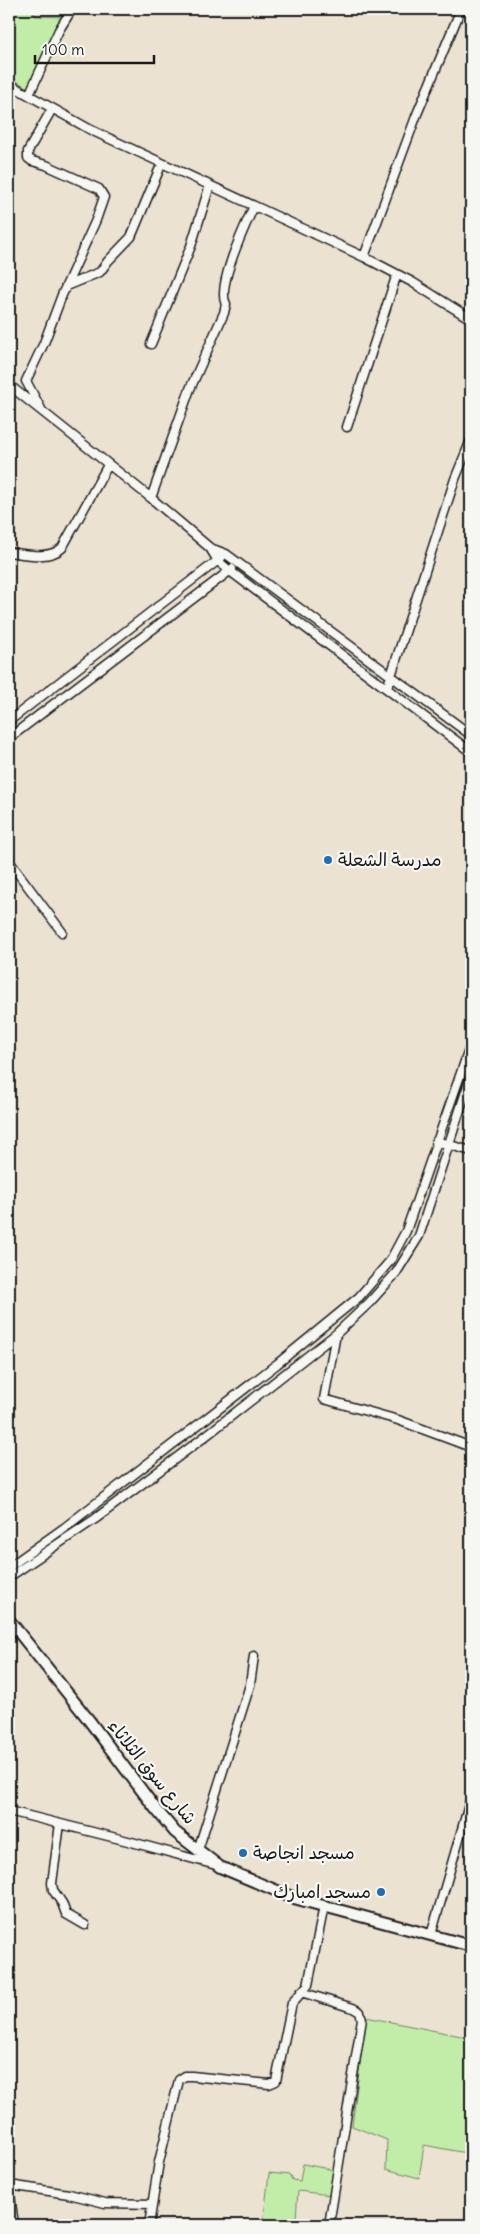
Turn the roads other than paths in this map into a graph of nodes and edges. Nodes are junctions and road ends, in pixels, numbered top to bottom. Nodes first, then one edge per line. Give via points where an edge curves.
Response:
1 (72, 9) edge
2 (461, 9) edge
3 (9, 84) edge
4 (29, 95) junction
5 (52, 109) junction
6 (162, 163) junction
7 (210, 186) junction
8 (254, 206) junction
9 (364, 258) junction
10 (396, 274) junction
11 (66, 286) junction
12 (471, 319) edge
13 (151, 344) dead end
14 (9, 385) edge
15 (42, 412) junction
16 (347, 427) dead end
17 (471, 440) edge
18 (108, 465) junction
19 (151, 498) junction
20 (210, 548) junction
21 (9, 552) edge
22 (226, 554) junction
23 (218, 561) junction
24 (238, 563) junction
25 (230, 571) junction
26 (392, 677) junction
27 (387, 688) junction
28 (9, 721) edge
29 (471, 735) edge
30 (9, 738) edge
31 (471, 752) edge
32 (9, 861) edge
33 (62, 932) dead end
34 (471, 1044) edge
35 (471, 1076) edge
36 (436, 1141) junction
37 (448, 1144) junction
38 (471, 1150) edge
39 (336, 1334) junction
40 (193, 1427) junction
41 (203, 1438) junction
42 (471, 1447) edge
43 (9, 1567) edge
44 (9, 1577) edge
45 (10, 1623) edge
46 (254, 1656) dead end
47 (471, 1798) edge
48 (9, 1811) edge
49 (60, 1824) junction
50 (198, 1850) junction
51 (220, 1867) junction
52 (324, 1906) junction
53 (85, 1925) dead end
54 (431, 1935) junction
55 (471, 1946) edge
56 (300, 1992) junction
57 (9, 2186) edge
58 (152, 2204) junction
59 (14, 2225) edge
60 (149, 2225) edge
61 (329, 2225) edge

1 - 4 street
2 - 9 street via 417,114
3 - 4 street
4 - 5 street
5 - 6 street
5 - 11 street via 27,154 28,158 99,189 104,197
6 - 7 street
6 - 11 street via 131,237 103,270
7 - 8 street
7 - 13 street via 191,246
8 - 9 street
8 - 19 street via 228,274 223,292 224,313 190,389
9 - 10 street
10 - 12 street
10 - 16 street
11 - 15 street via 26,381
14 - 15 street
15 - 18 street
17 - 26 street via 455,480
18 - 19 street
18 - 21 street via 56,554 43,556
19 - 20 street
20 - 22 street
20 - 23 street
22 - 23 street
22 - 24 street
23 - 25 street
23 - 28 street
24 - 25 street
24 - 26 street
25 - 27 street
25 - 30 street
26 - 27 street
26 - 29 street
27 - 31 street
32 - 33 street
34 - 36 street
35 - 37 street
36 - 37 street
36 - 40 street via 406,1231 390,1261 359,1297
37 - 38 street
37 - 39 street via 419,1236 407,1258 369,1303
39 - 41 street
39 - 42 street via 324,1399 414,1425
40 - 41 street
40 - 43 street
41 - 44 street via 96,1519
45 - 50 street, شارع سوق الثلاثاء via 155,1808 175,1832
46 - 50 street via 250,1685
47 - 54 street
48 - 49 street
49 - 51 street
49 - 53 street via 53,1890 66,1914
50 - 51 street, شارع سوق الثلاثاء
51 - 52 street, شارع سوق الثلاثاء via 294,1898
52 - 54 street, شارع سوق الثلاثاء
52 - 56 street via 308,1985
54 - 55 street, شارع سوق الثلاثاء
56 - 58 street via 292,2003 276,2081 269,2084 192,2076 179,2080
56 - 61 street via 354,2008 362,2019
57 - 58 street via 105,2203
57 - 59 street
58 - 60 street

